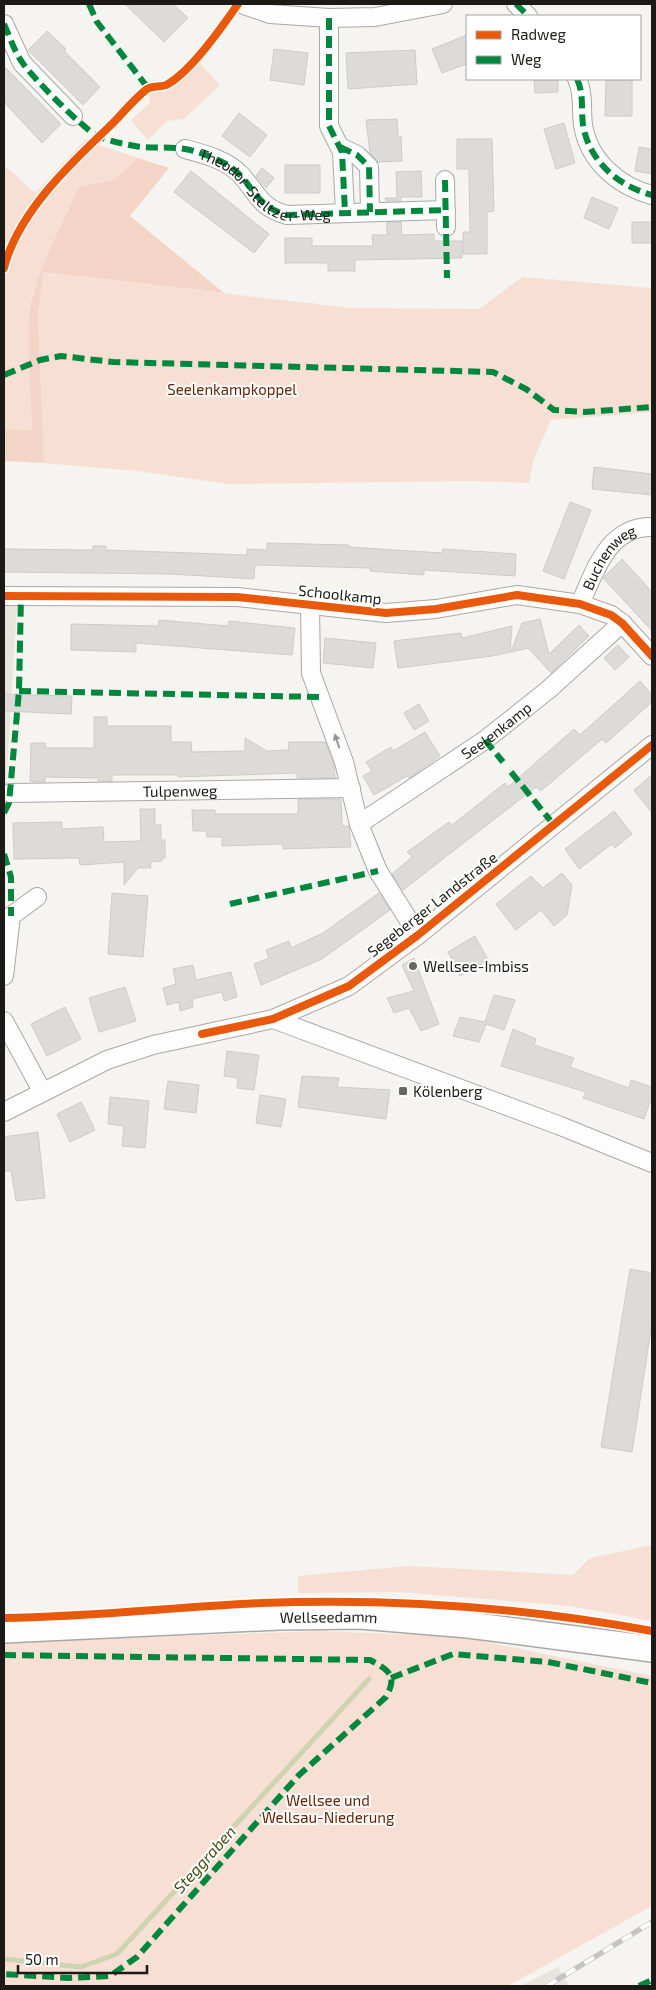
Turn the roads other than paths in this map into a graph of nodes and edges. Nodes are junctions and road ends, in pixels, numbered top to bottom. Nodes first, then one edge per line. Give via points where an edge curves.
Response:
1 (241, 4) edge
2 (295, 4) edge
3 (443, 4) edge
4 (516, 4) edge
5 (527, 15) edge
6 (329, 18) junction
7 (4, 24) edge
8 (577, 80) edge
9 (73, 116) dead end
10 (340, 146) junction
11 (185, 149) dead end
12 (445, 180) dead end
13 (652, 195) edge
14 (345, 212) junction
15 (370, 212) junction
16 (652, 527) edge
17 (4, 596) edge
18 (580, 604) junction
19 (310, 605) junction
20 (622, 623) junction
21 (652, 656) edge
22 (652, 745) edge
23 (351, 788) junction
24 (10, 793) dead end
25 (359, 824) junction
26 (37, 897) dead end
27 (418, 935) junction
28 (4, 976) edge
29 (273, 1019) junction
30 (4, 1021) edge
31 (42, 1091) junction
32 (4, 1112) edge
33 (652, 1163) edge
34 (4, 1630) edge
35 (652, 1649) edge

1 - 6 street via 270,14
2 - 6 street
3 - 6 street via 375,17
4 - 5 street
6 - 10 street, Theodor-Steltzer-Weg via 329,126
7 - 9 street via 22,63
8 - 13 street via 589,146 602,166 619,181
10 - 14 street, Theodor-Steltzer-Weg
10 - 15 street via 369,167
11 - 14 street, Theodor-Steltzer-Weg via 227,164 274,212 287,215
12 - 15 street, Theodor-Steltzer-Weg via 446,219
14 - 15 street, Theodor-Steltzer-Weg
16 - 18 street, Buchenweg via 621,536 602,554
17 - 19 street, Schoolkamp via 237,597
18 - 19 street, Schoolkamp via 517,595 436,609 386,613
18 - 20 street, Schoolkamp
23 -> 19 street via 311,673
20 - 21 street, Schoolkamp
20 - 25 street, Seelenkamp via 548,690 485,740
22 - 27 street, Segeberger Landstraße
23 - 24 street, Tulpenweg
23 - 25 street
25 - 27 street via 378,872
26 - 28 street via 12,916
27 - 29 street, Segeberger Landstraße via 349,986
29 - 31 street, Segeberger Landstraße via 153,1045 107,1060
29 - 33 street
30 - 31 street
31 - 32 street, Segeberger Landstraße
34 - 35 main road, Wellseedamm via 360,1616 468,1625

